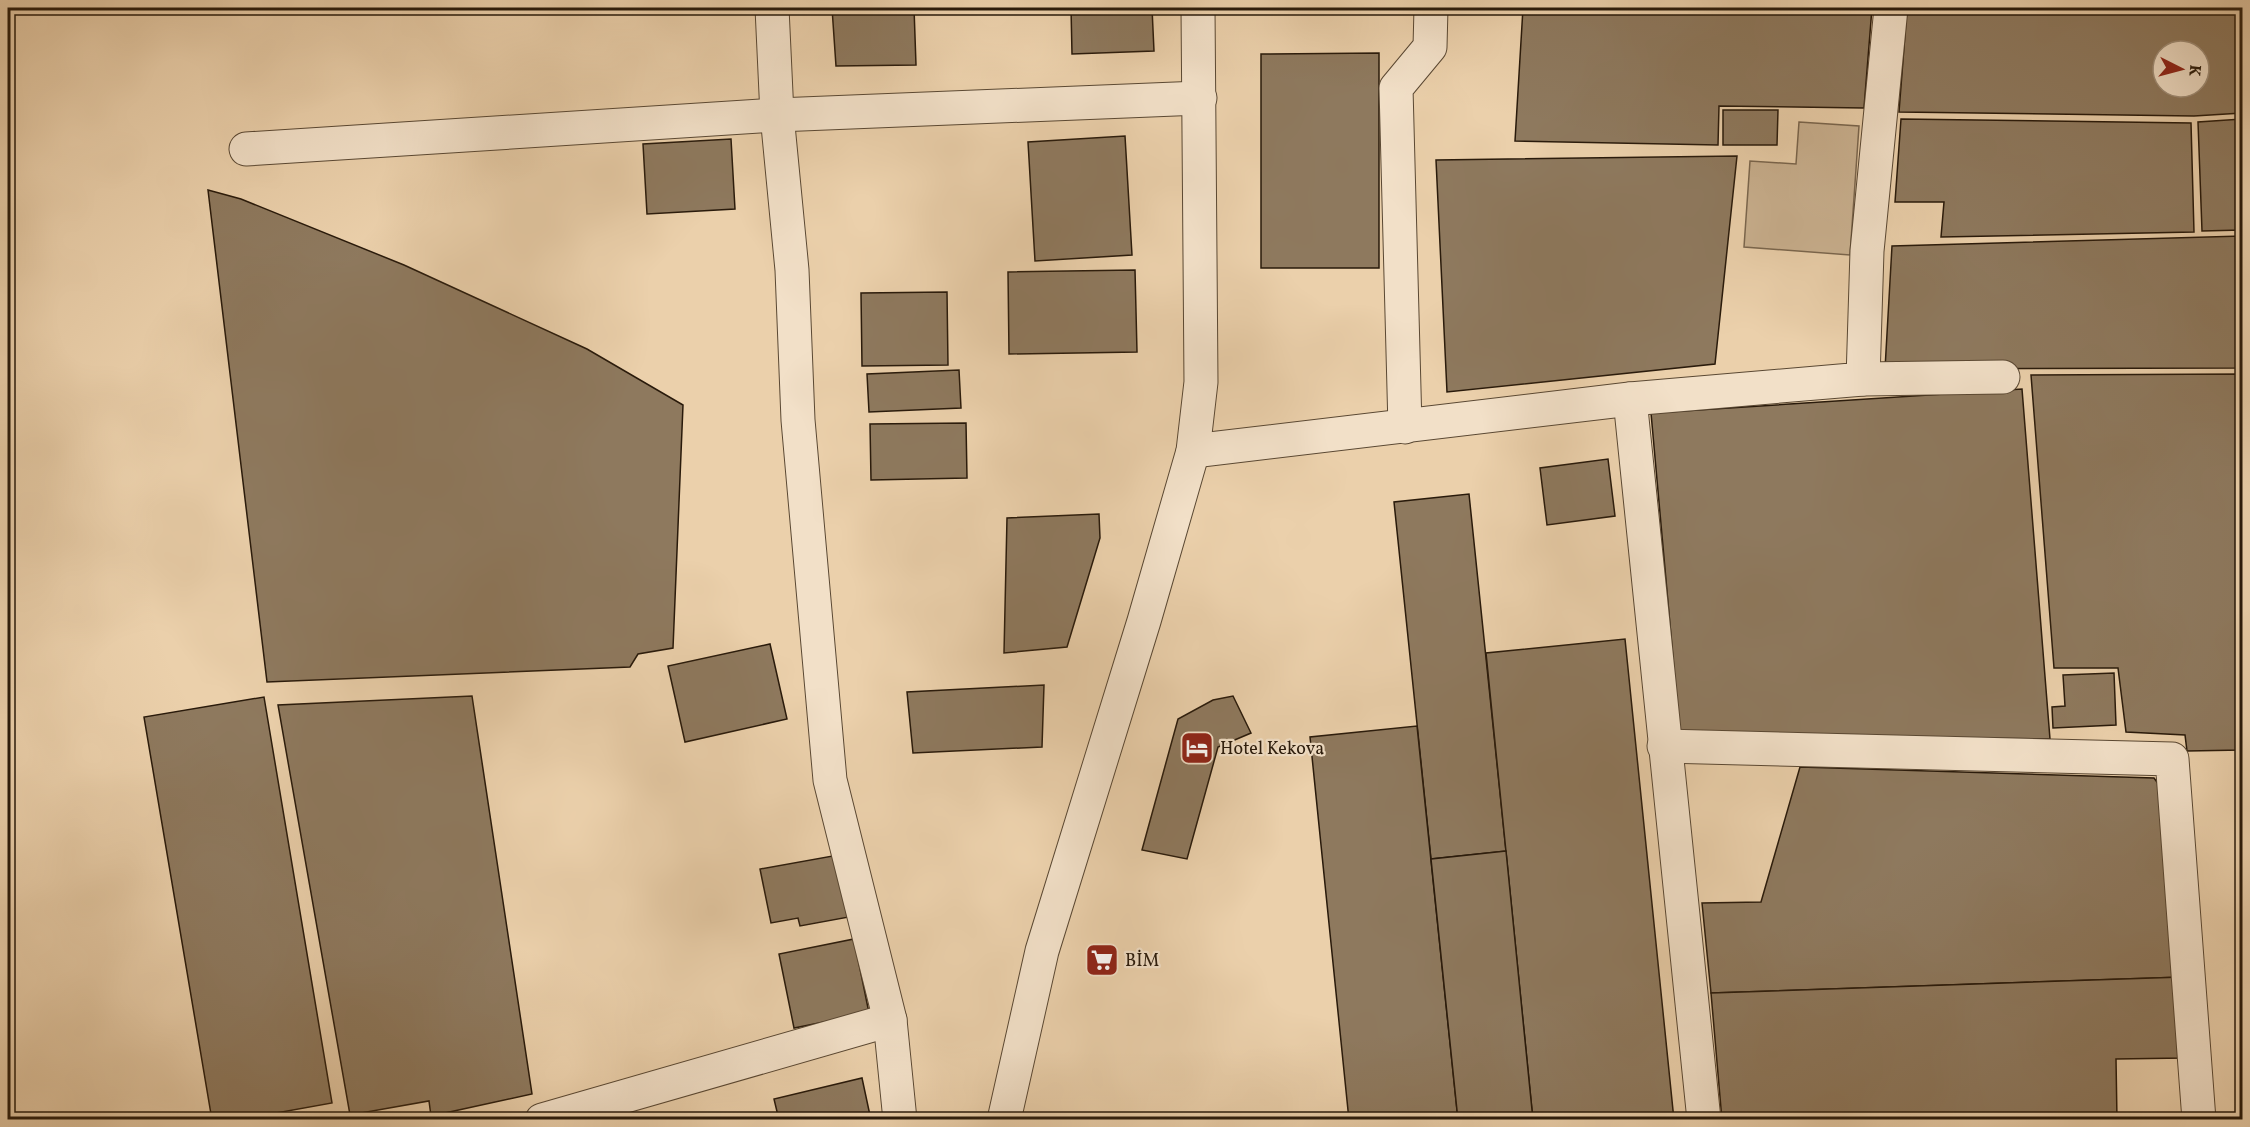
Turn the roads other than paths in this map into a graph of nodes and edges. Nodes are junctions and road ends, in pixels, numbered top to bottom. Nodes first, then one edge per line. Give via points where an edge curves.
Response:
1 (772, 8) edge
2 (1198, 8) edge
3 (1431, 8) edge
4 (1891, 8) edge
5 (1200, 98) junction
6 (777, 115) junction
7 (246, 149) dead end
8 (2003, 377) dead end
9 (1863, 379) junction
10 (1630, 399) junction
11 (1405, 427) junction
12 (1193, 451) junction
13 (1664, 746) junction
14 (890, 1020) junction
15 (542, 1119) edge
16 (900, 1119) edge
17 (1004, 1119) edge
18 (1704, 1119) edge
19 (2199, 1119) edge

1 - 6 street
2 - 5 street
3 - 11 street via 1430,47 1396,88
4 - 9 street via 1867,251
5 - 6 street
5 - 12 street via 1201,382
6 - 7 street
6 - 14 street via 792,270 799,432 830,780
8 - 9 street
9 - 10 street
10 - 11 street
10 - 13 street
11 - 12 street
12 - 17 street via 1042,951
13 - 18 street
13 - 19 street via 2172,759
14 - 15 street
14 - 16 street

